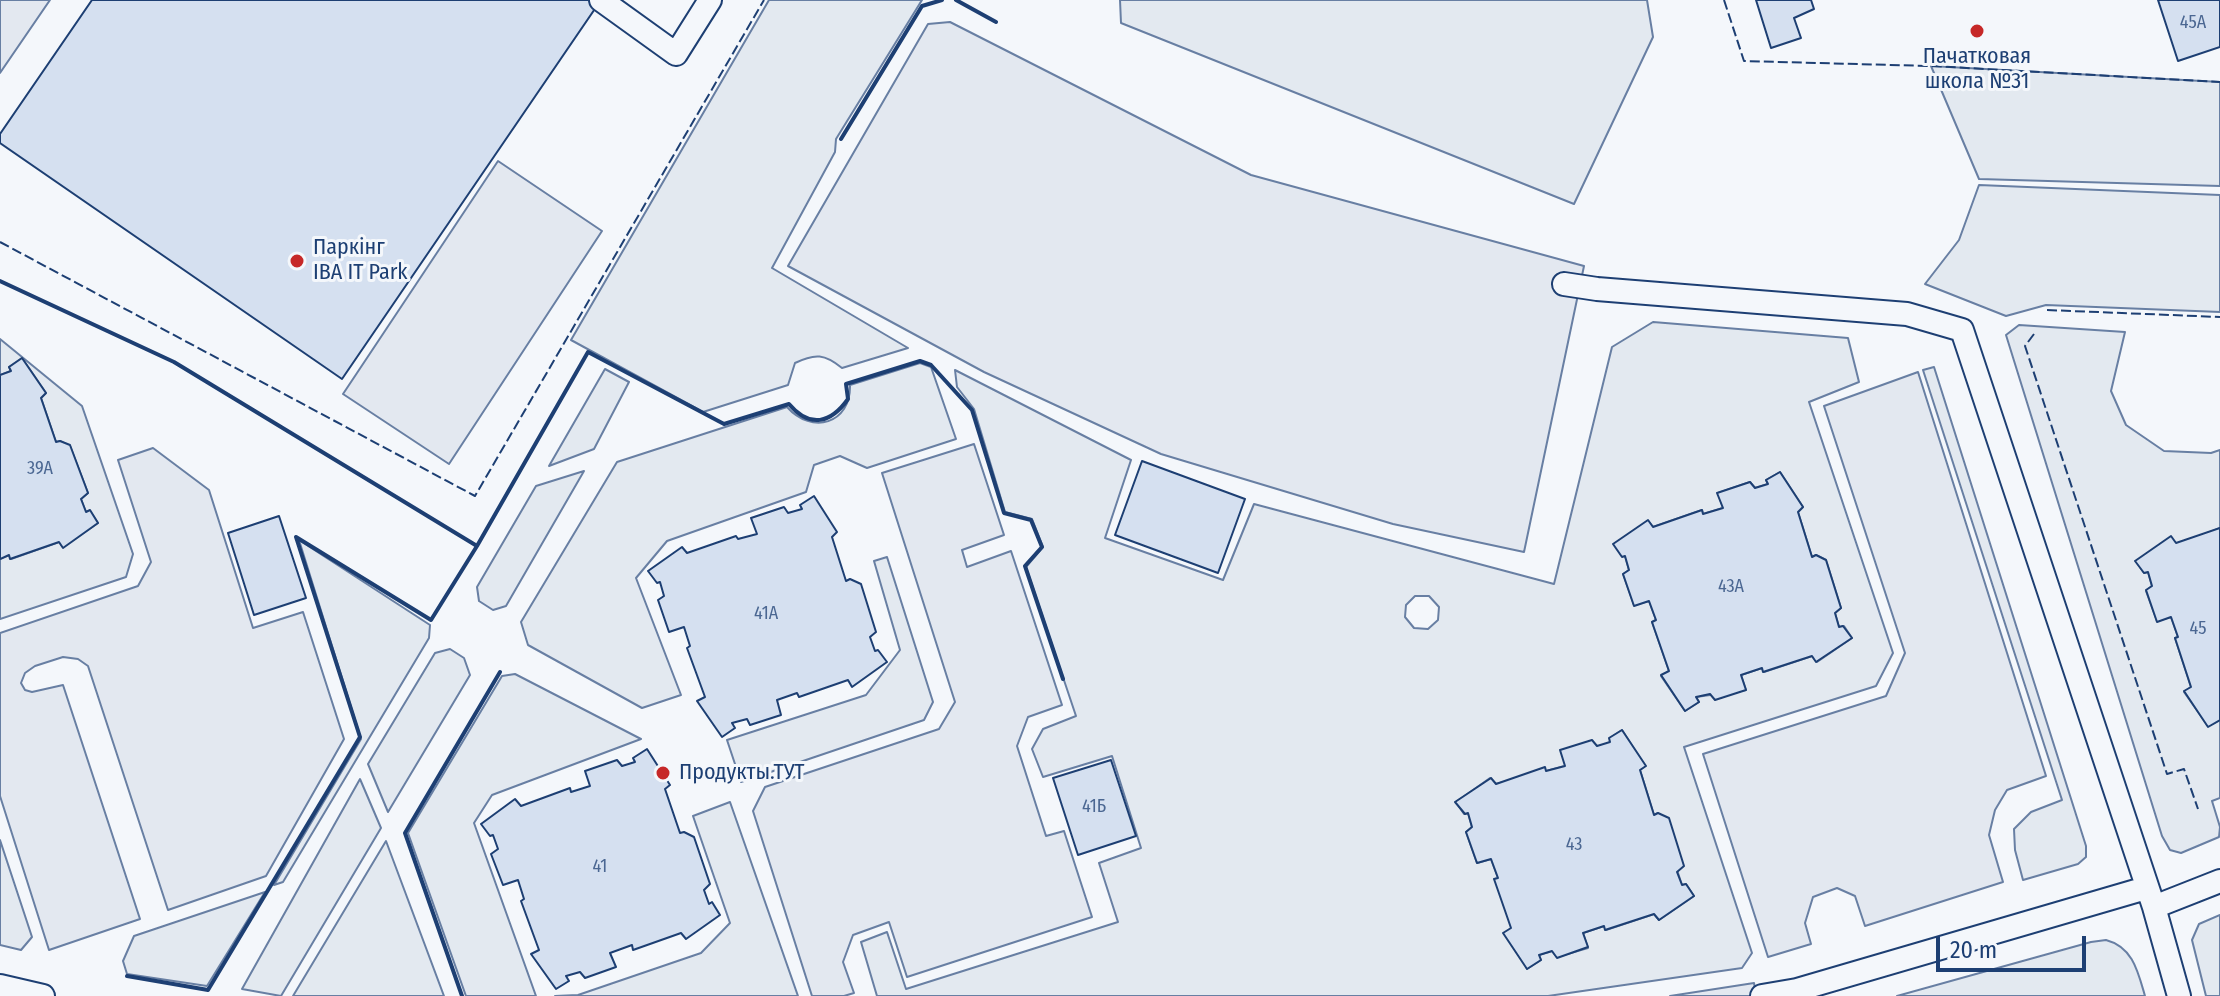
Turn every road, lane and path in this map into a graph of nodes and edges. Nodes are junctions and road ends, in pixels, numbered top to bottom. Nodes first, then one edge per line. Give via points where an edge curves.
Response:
1 (601, 0) edge
2 (710, 0) edge
3 (1564, 284) dead end
4 (2220, 881) edge
5 (2150, 897) junction
6 (0, 986) edge
7 (43, 996) edge
8 (1762, 996) edge
9 (2179, 996) edge

1 - 2 lane via 676,54
3 - 5 lane via 1907,314 1962,330
4 - 5 lane
5 - 8 lane
5 - 9 lane
6 - 7 lane

